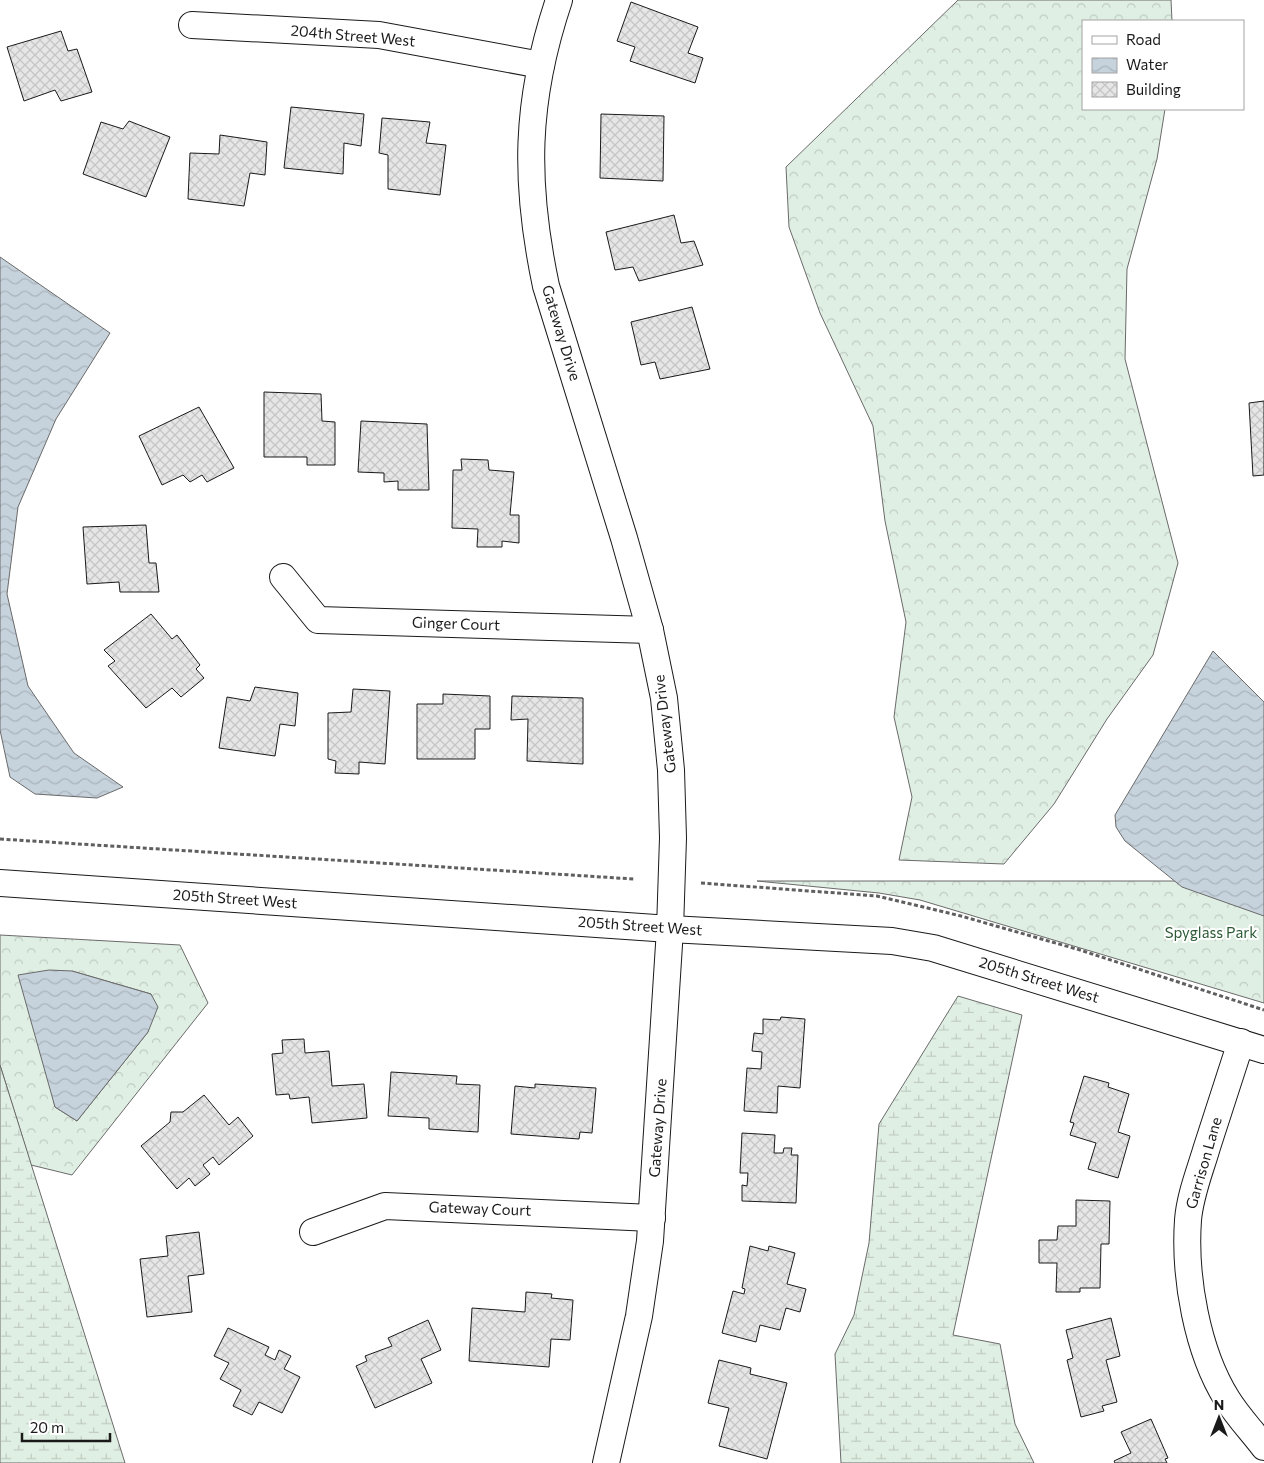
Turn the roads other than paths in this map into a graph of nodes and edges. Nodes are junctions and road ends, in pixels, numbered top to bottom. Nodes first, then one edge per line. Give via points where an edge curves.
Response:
1 (559, 0) edge
2 (192, 25) dead end
3 (541, 65) junction
4 (283, 577) dead end
5 (650, 630) junction
6 (0, 883) edge
7 (670, 929) junction
8 (1252, 1046) edge
9 (652, 1218) junction
10 (313, 1232) dead end
11 (1264, 1447) edge
12 (606, 1463) edge

1 - 3 street, Gateway Drive
2 - 3 street, 204th Street West via 379,35
3 - 5 street, Gateway Drive via 531,125 532,205 538,250 546,286
4 - 5 street, Ginger Court via 318,620
5 - 7 street, Gateway Drive via 670,744 673,838
6 - 7 street, 205th Street West
7 - 8 street, 205th Street West via 892,941 934,948
7 - 9 street, Gateway Drive
8 - 11 street, Garrison Lane via 1195,1185 1188,1219 1188,1254 1197,1323 1213,1370 1241,1420
9 - 10 street, Gateway Court via 385,1206
9 - 12 street, Gateway Drive via 639,1316

